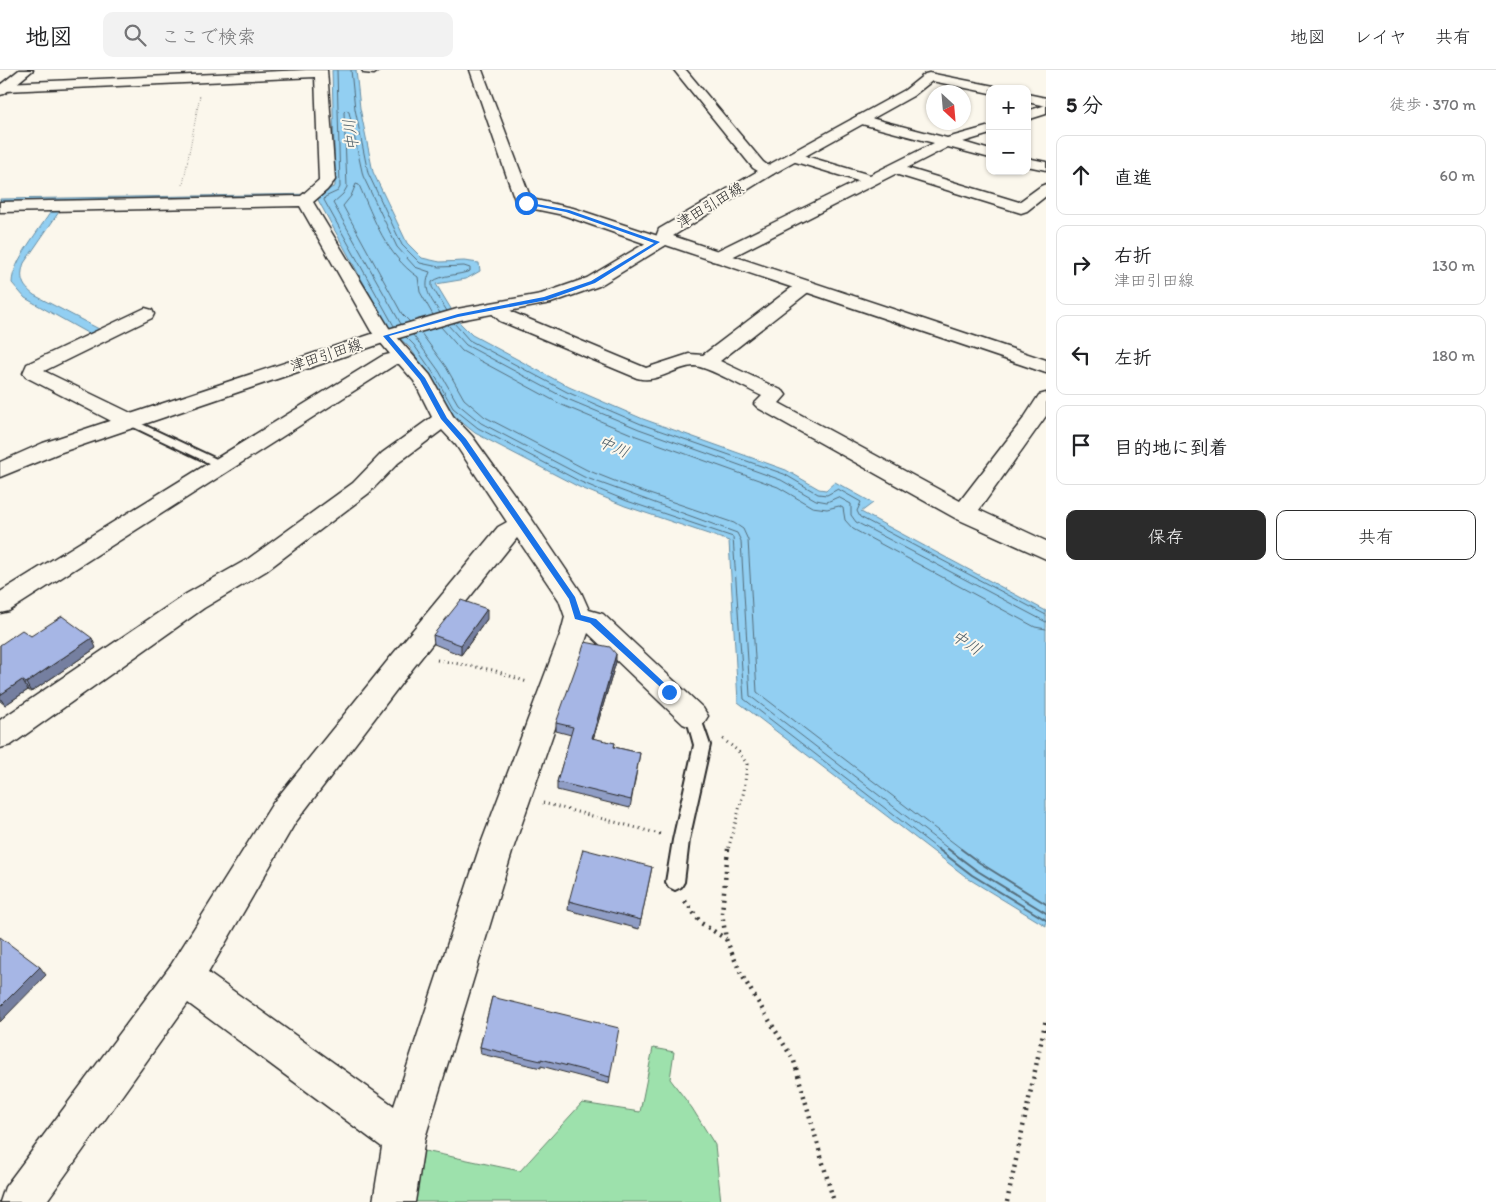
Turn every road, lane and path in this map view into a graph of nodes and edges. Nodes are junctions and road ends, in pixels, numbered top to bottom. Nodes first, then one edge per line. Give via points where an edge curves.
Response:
1 (27, 70) edge
2 (368, 70) edge
3 (374, 70) edge
4 (476, 70) edge
5 (680, 70) edge
6 (321, 72) edge
7 (924, 74) edge
8 (203, 78) junction
9 (986, 88) edge
10 (2, 89) edge
11 (1031, 99) edge
12 (1046, 102) edge
13 (1046, 110) edge
14 (1031, 115) edge
15 (859, 119) junction
16 (986, 131) edge
17 (946, 143) junction
18 (986, 153) edge
19 (794, 157) junction
20 (1031, 163) edge
21 (1046, 166) edge
22 (893, 169) junction
23 (768, 171) junction
24 (870, 180) junction
25 (1046, 189) edge
26 (306, 201) junction
27 (180, 204) junction
28 (0, 207) edge
29 (661, 240) junction
30 (718, 257) junction
31 (805, 286) junction
32 (495, 308) junction
33 (145, 314) dead end
34 (394, 342) junction
35 (707, 361) junction
36 (1046, 367) edge
37 (1046, 398) edge
38 (444, 419) junction
39 (129, 421) junction
40 (221, 465) junction
41 (0, 470) edge
42 (964, 513) junction
43 (522, 524) junction
44 (1046, 552) edge
45 (0, 604) edge
46 (578, 617) junction
47 (409, 653) junction
48 (553, 693) junction
49 (693, 716) junction
50 (0, 736) edge
51 (515, 796) junction
52 (681, 840) junction
53 (675, 882) joint
54 (726, 939) junction
55 (184, 978) junction
56 (1046, 1019) edge
57 (404, 1138) junction
58 (20, 1202) edge
59 (394, 1202) edge
60 (834, 1202) edge
61 (1007, 1202) edge

1 - 10 street
2 - 3 street
4 - 29 street via 526,203 567,211
5 - 23 street via 758,164
6 - 8 street
6 - 26 street via 327,180
7 - 9 street, 津田引田線
7 - 15 street, 津田引田線 via 909,93
8 - 10 street
8 - 27 path
11 - 12 street
13 - 14 street
15 - 17 street
15 - 19 street, 津田引田線
16 - 17 street
17 - 18 street
17 - 22 street
19 - 23 street, 津田引田線
19 - 24 street
20 - 21 street
22 - 24 street
22 - 25 street via 1021,208
23 - 29 street, 津田引田線 via 664,233
24 - 30 street
26 - 27 street
26 - 34 street
27 - 28 street
29 - 30 street
29 - 32 street, 津田引田線 via 593,282 545,298
30 - 31 street
31 - 35 street
31 - 36 street
32 - 34 street, 津田引田線 via 458,316
32 - 35 street via 507,317 644,374 689,360
33 - 39 street via 34,368 33,373
34 - 38 street via 423,379
34 - 39 street, 津田引田線
34 - 40 street via 390,360
35 - 42 street via 776,395 765,404
37 - 42 street
38 - 43 street via 464,440
38 - 50 street via 390,458 362,488 257,565 195,601
39 - 40 lane
39 - 41 street, 津田引田線
40 - 45 street
42 - 44 street
43 - 46 street via 572,599
43 - 47 street via 507,533
46 - 48 street
46 - 49 street via 593,621
47 - 48 path via 510,674
47 - 55 street via 284,813
48 - 51 street
49 - 52 lane via 702,745
49 - 54 path via 738,751 747,764 744,791 729,843 722,913
51 - 52 path
51 - 57 street
52 - 53 lane
53 - 54 path via 687,906 701,923
54 - 60 path via 741,974 794,1061
55 - 57 street
55 - 58 street
56 - 61 path
57 - 59 street

